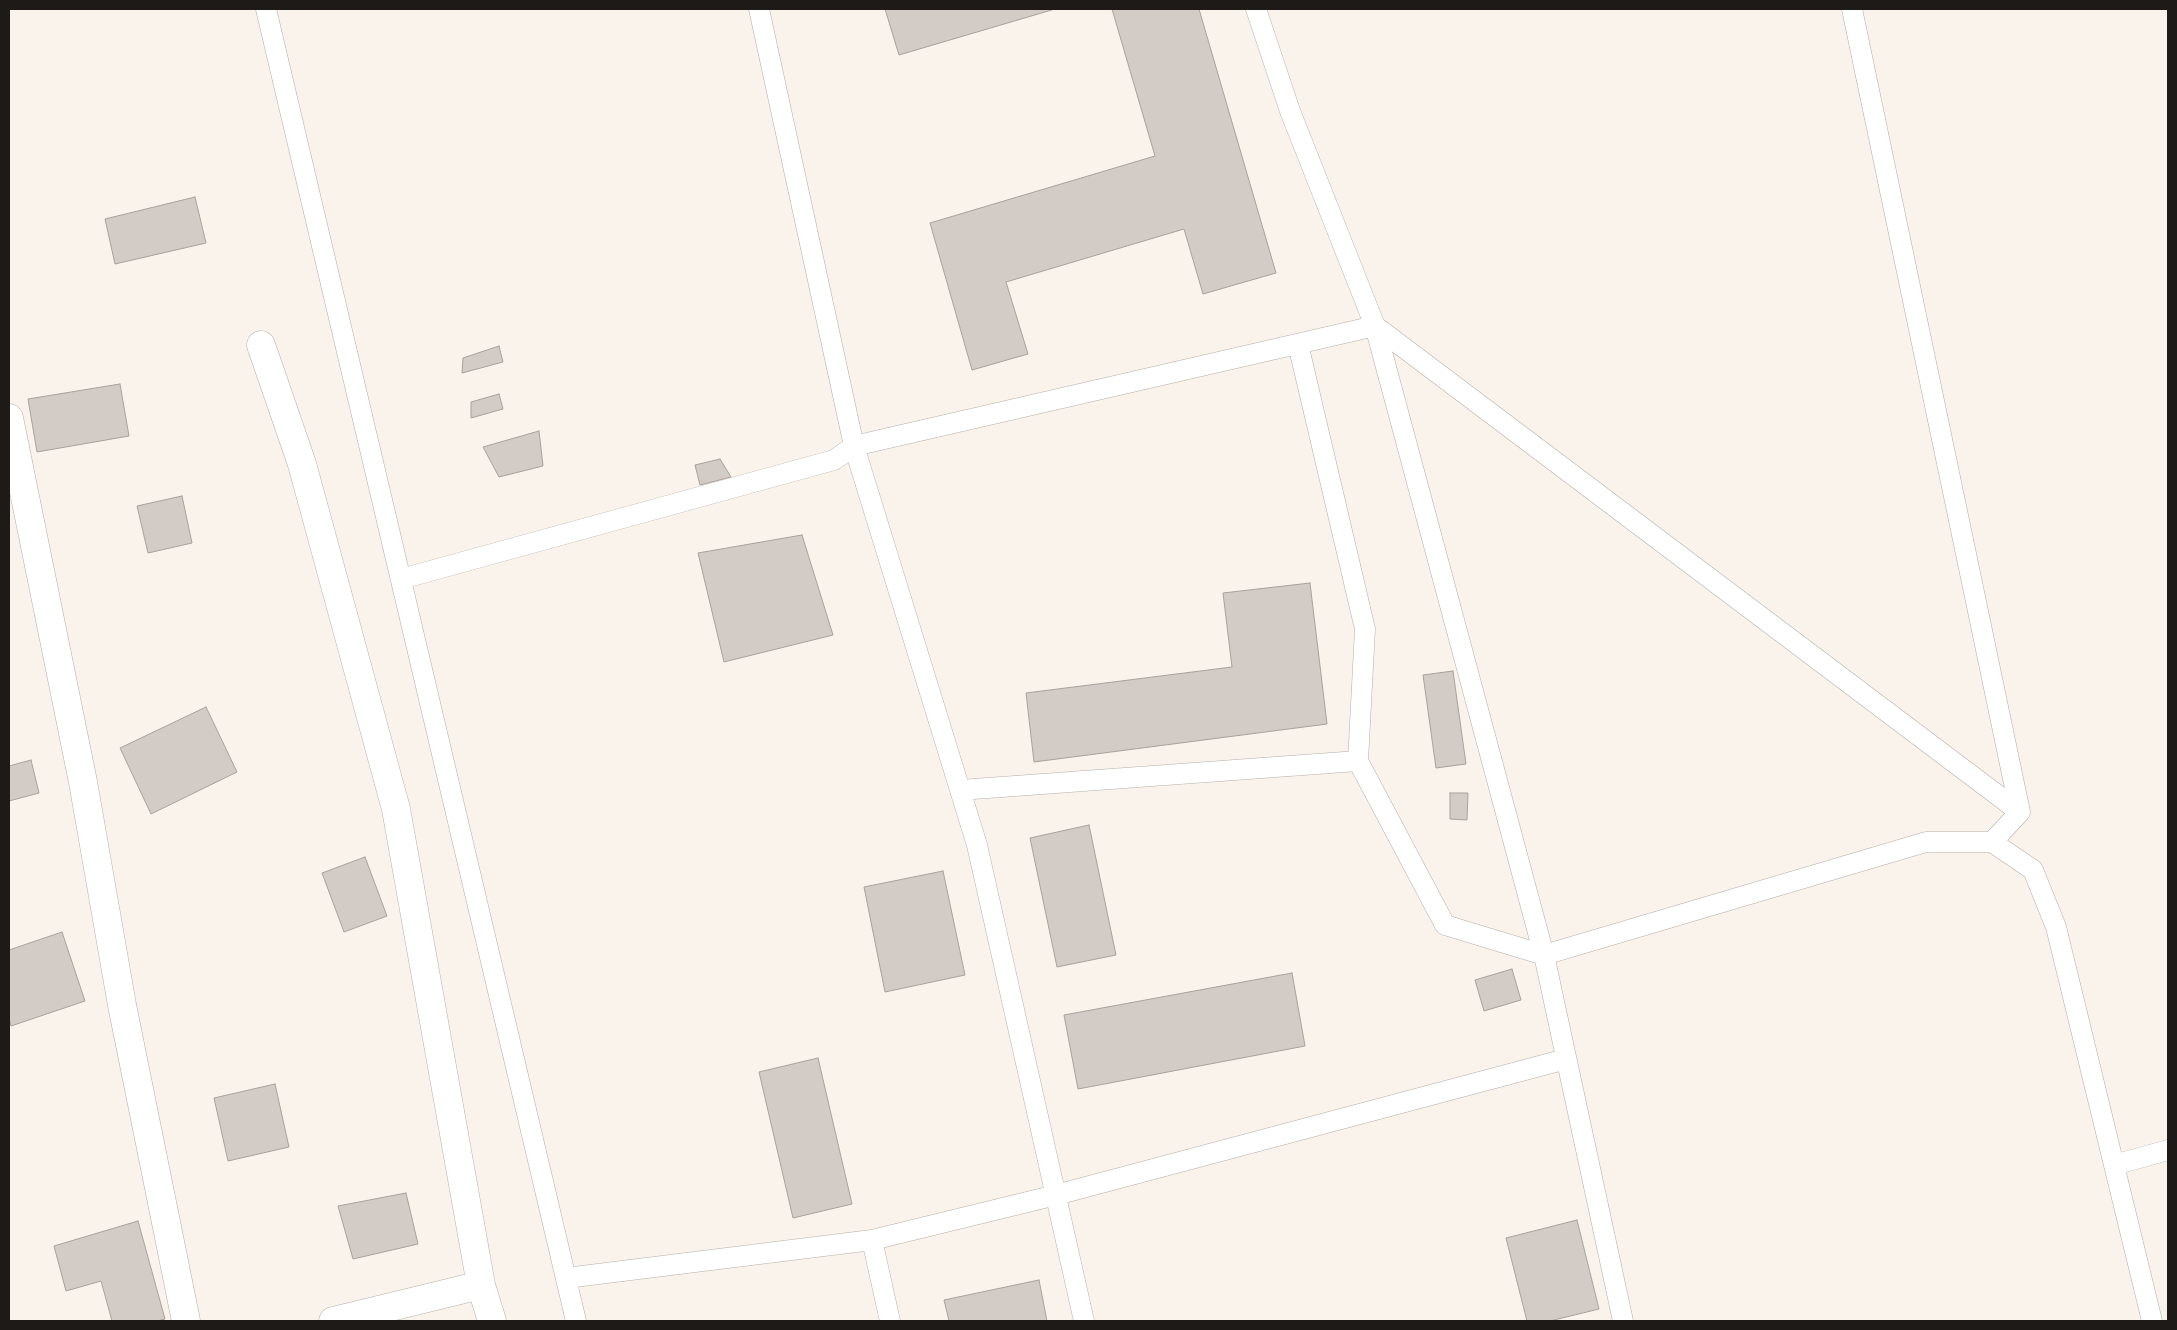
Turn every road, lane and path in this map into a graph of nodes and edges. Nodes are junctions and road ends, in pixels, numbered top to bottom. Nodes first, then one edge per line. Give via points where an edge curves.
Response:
1 (266, 9) edge
2 (759, 9) edge
3 (1256, 9) edge
4 (1852, 9) edge
5 (1375, 326) junction
6 (1298, 344) junction
7 (261, 345) dead end
8 (9, 418) edge
9 (854, 446) junction
10 (401, 579) junction
11 (1358, 761) junction
12 (960, 790) junction
13 (2020, 812) junction
14 (1992, 842) junction
15 (1544, 955) junction
16 (1566, 1059) junction
17 (2168, 1150) edge
18 (2114, 1165) junction
19 (1056, 1195) junction
20 (872, 1240) junction
21 (566, 1278) junction
22 (481, 1285) junction
23 (186, 1321) edge
24 (333, 1321) edge
25 (492, 1321) edge
26 (576, 1321) edge
27 (890, 1321) edge
28 (1084, 1321) edge
29 (1623, 1321) edge
30 (2152, 1321) edge

1 - 10 lane
2 - 9 lane
3 - 5 lane via 1290,111
4 - 13 lane
5 - 6 lane
5 - 13 lane
5 - 15 lane
6 - 9 lane
6 - 11 lane via 1365,629
7 - 22 street via 302,464 396,809
8 - 23 street via 83,782 122,1005
9 - 10 lane via 834,460
9 - 12 lane
10 - 21 lane
11 - 12 lane
11 - 15 lane via 1445,925
12 - 19 lane via 977,845
13 - 14 lane
14 - 15 lane via 1926,842
14 - 18 lane via 2033,870 2056,927
15 - 16 lane
16 - 19 lane
16 - 29 lane
17 - 18 lane
18 - 30 lane
19 - 20 lane
19 - 28 lane
20 - 21 lane
20 - 27 lane
21 - 26 lane
22 - 24 street
22 - 25 street

